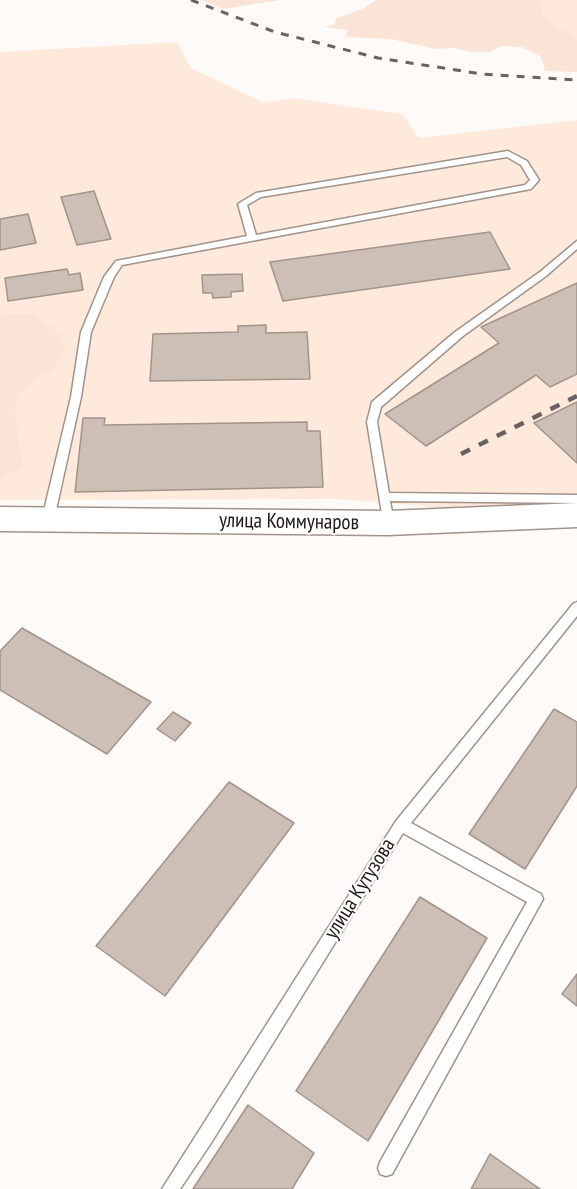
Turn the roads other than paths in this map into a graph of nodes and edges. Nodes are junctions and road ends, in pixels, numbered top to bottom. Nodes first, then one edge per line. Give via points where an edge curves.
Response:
1 (252, 238) junction
2 (577, 244) edge
3 (577, 499) edge
4 (387, 510) junction
5 (577, 515) edge
6 (0, 519) edge
7 (48, 519) junction
8 (577, 608) edge
9 (401, 825) junction
10 (387, 1168) dead end
11 (170, 1189) edge

1 - 1 lane via 528,187 535,180 524,163 508,154 259,195 243,204
1 - 7 lane via 119,262 86,332 76,397
2 - 4 lane via 543,274 459,334 376,405 372,422
3 - 4 lane
4 - 5 main road, улица Коммунаров
4 - 7 main road, улица Коммунаров
6 - 7 main road, улица Коммунаров
8 - 9 lane, улица Кутузова
9 - 10 lane via 536,899
9 - 11 lane, улица Кутузова

